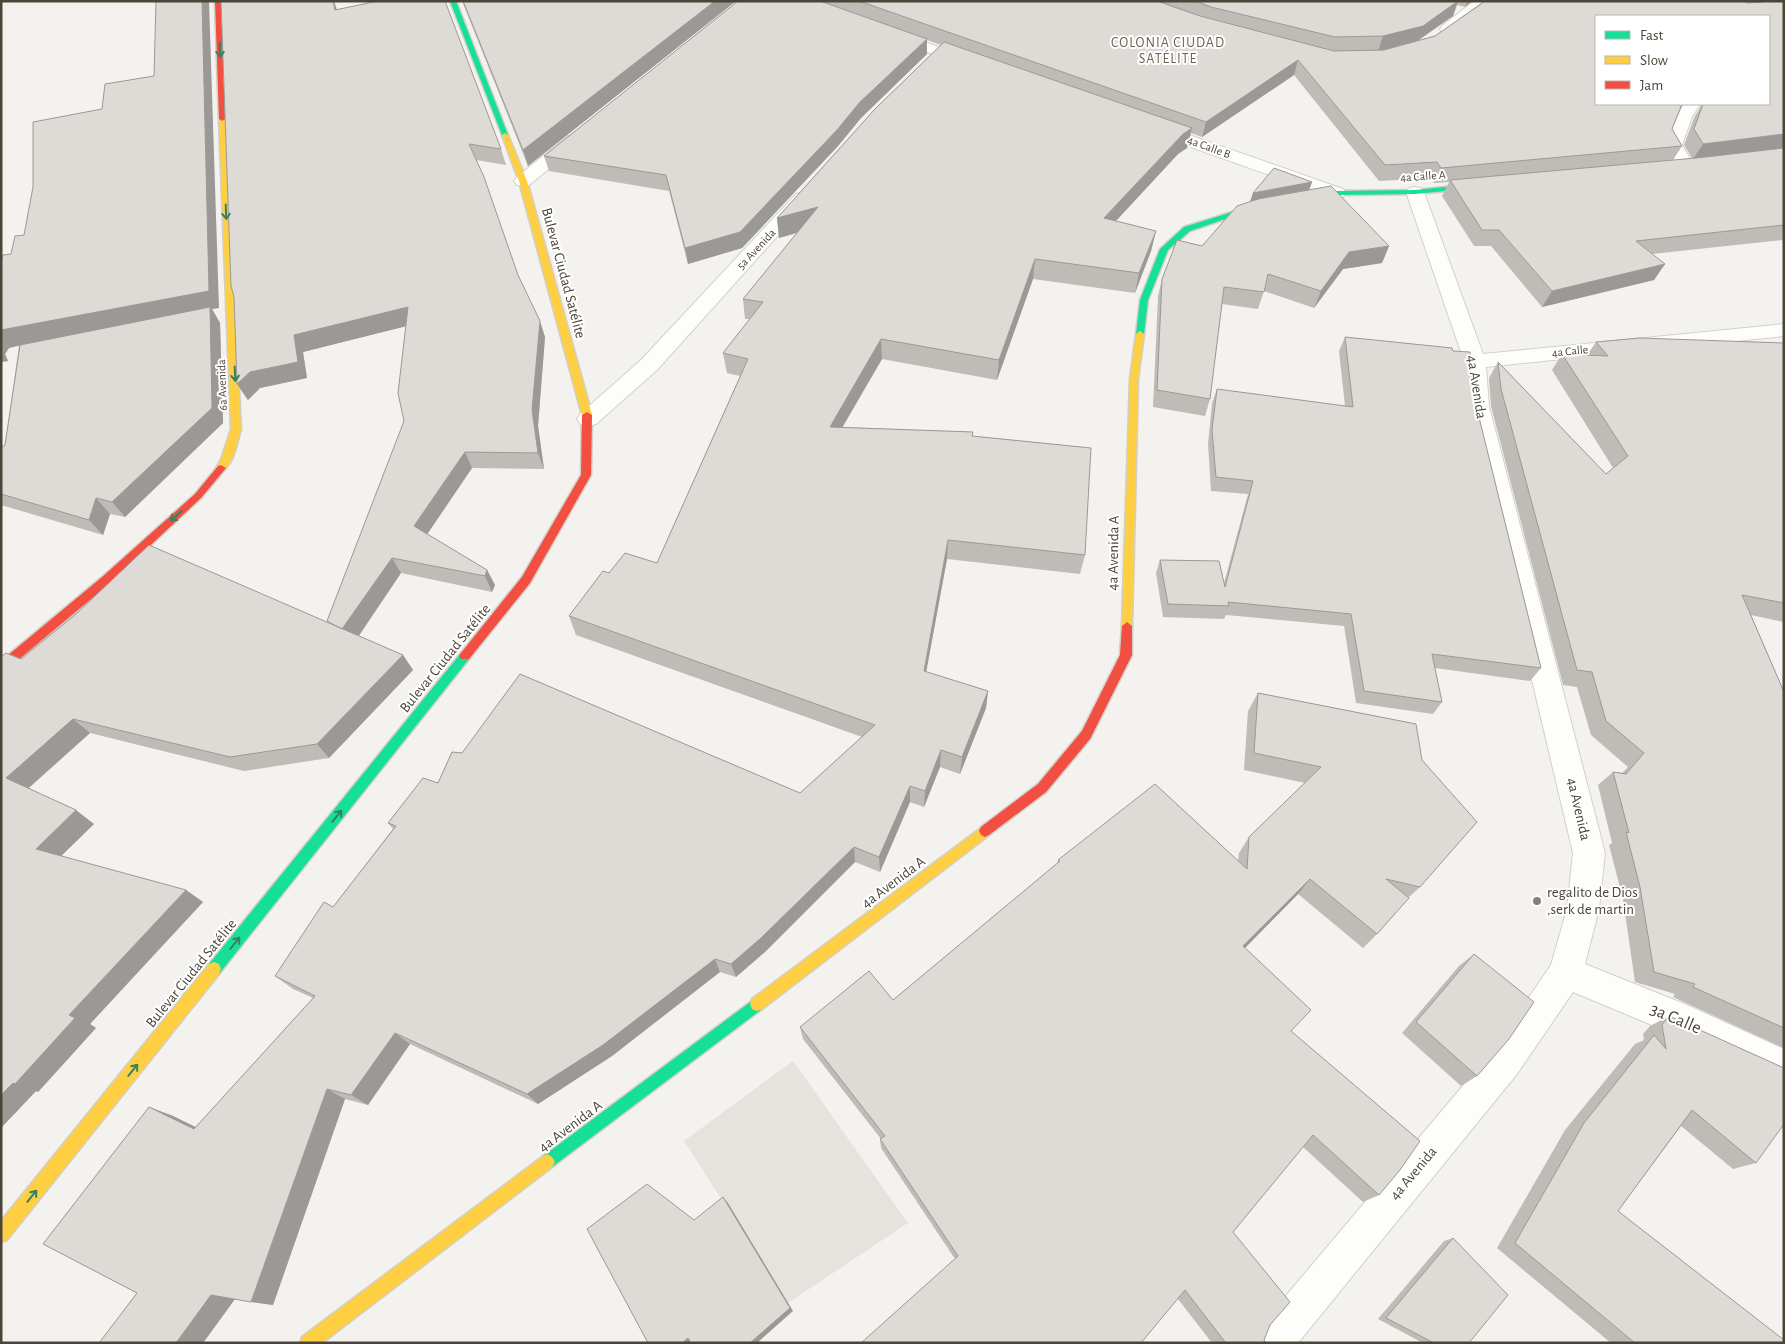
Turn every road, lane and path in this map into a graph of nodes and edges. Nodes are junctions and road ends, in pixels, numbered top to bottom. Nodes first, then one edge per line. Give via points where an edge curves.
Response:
1 (218, 1) edge
2 (453, 1) edge
3 (1483, 1) edge
4 (1754, 1) edge
5 (1451, 10) dead end
6 (1469, 14) junction
7 (1746, 15) edge
8 (878, 30) edge
9 (1438, 35) edge
10 (987, 68) edge
11 (1691, 105) edge
12 (1144, 124) edge
13 (585, 131) edge
14 (1686, 167) edge
15 (523, 181) junction
16 (1492, 184) edge
17 (812, 188) edge
18 (1414, 192) junction
19 (1337, 193) junction
20 (1164, 248) joint
21 (1781, 336) edge
22 (1475, 361) junction
23 (588, 419) junction
24 (1, 668) edge
25 (1566, 973) junction
26 (1784, 1067) edge
27 (1, 1234) edge
28 (308, 1343) edge
29 (1272, 1343) edge

1 -> 24 street, 6a Avenida via 229,302 222,315 236,429 226,461 198,496 105,581
2 - 15 street, Bulevar Ciudad Satélite
3 - 6 street
4 - 7 street
5 - 6 street
6 - 9 street
8 - 10 street via 934,58
11 - 14 street via 1673,145
12 - 19 street, 4a Calle B
13 - 15 street
15 - 23 street, Bulevar Ciudad Satélite
16 - 18 street, 4a Calle A
17 - 23 street, 5a Avenida via 649,365
18 - 19 street, 4a Calle A
18 - 22 street, 4a Avenida
19 - 20 street, 4a Calle A via 1239,212 1187,229
20 - 28 street, 4a Avenida A via 1144,300 1134,379 1126,656 1086,735 1042,788
21 - 22 street, 4a Calle
22 - 25 street, 4a Avenida via 1478,406 1589,853 1583,909
27 -> 23 street, Bulevar Ciudad Satélite via 526,580 586,475
25 - 26 street, 3a Calle via 1675,1017
25 - 29 street, 4a Avenida via 1505,1062

